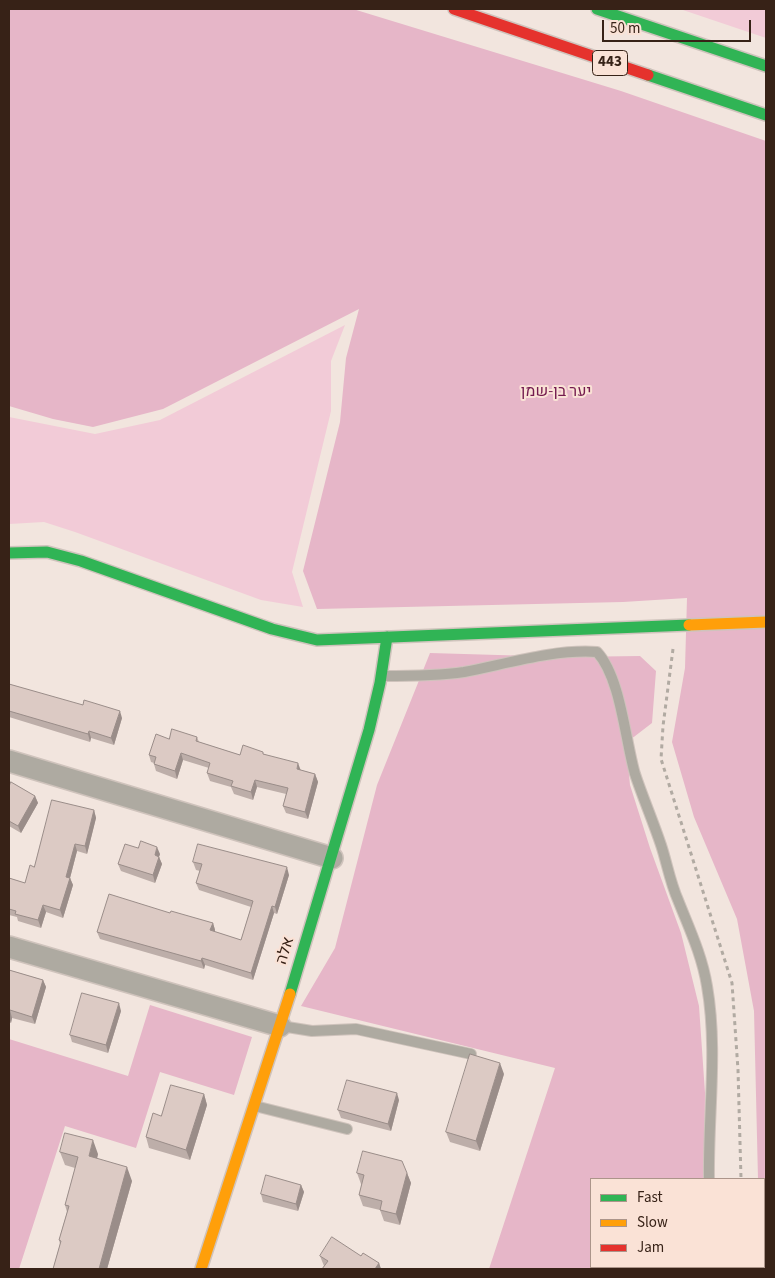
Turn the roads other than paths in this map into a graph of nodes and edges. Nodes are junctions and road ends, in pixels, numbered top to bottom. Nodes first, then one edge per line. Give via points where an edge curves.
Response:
1 (454, 9) edge
2 (597, 9) edge
3 (766, 66) edge
4 (766, 115) edge
5 (9, 553) edge
6 (766, 622) edge
7 (386, 638) junction
8 (382, 676) junction
9 (9, 761) edge
10 (332, 858) junction
11 (9, 947) edge
12 (280, 1026) junction
13 (471, 1054) edge
14 (254, 1105) junction
15 (347, 1129) dead end
16 (709, 1178) edge
17 (201, 1269) edge

1 - 4 main road, 443
2 - 3 main road
5 - 7 main road via 47,552 81,561 299,637 317,640
6 - 7 main road
7 - 8 main road, אלה
8 - 10 main road, אלה
8 - 16 lane via 444,675 587,651 597,652 604,660 620,707 635,772 677,899 696,944 707,985 711,1022
9 - 10 street
10 - 12 main road, אלה
11 - 12 street
12 - 13 lane via 312,1031 356,1029
12 - 14 main road, אלה
14 - 15 lane
14 - 17 main road, אלה

